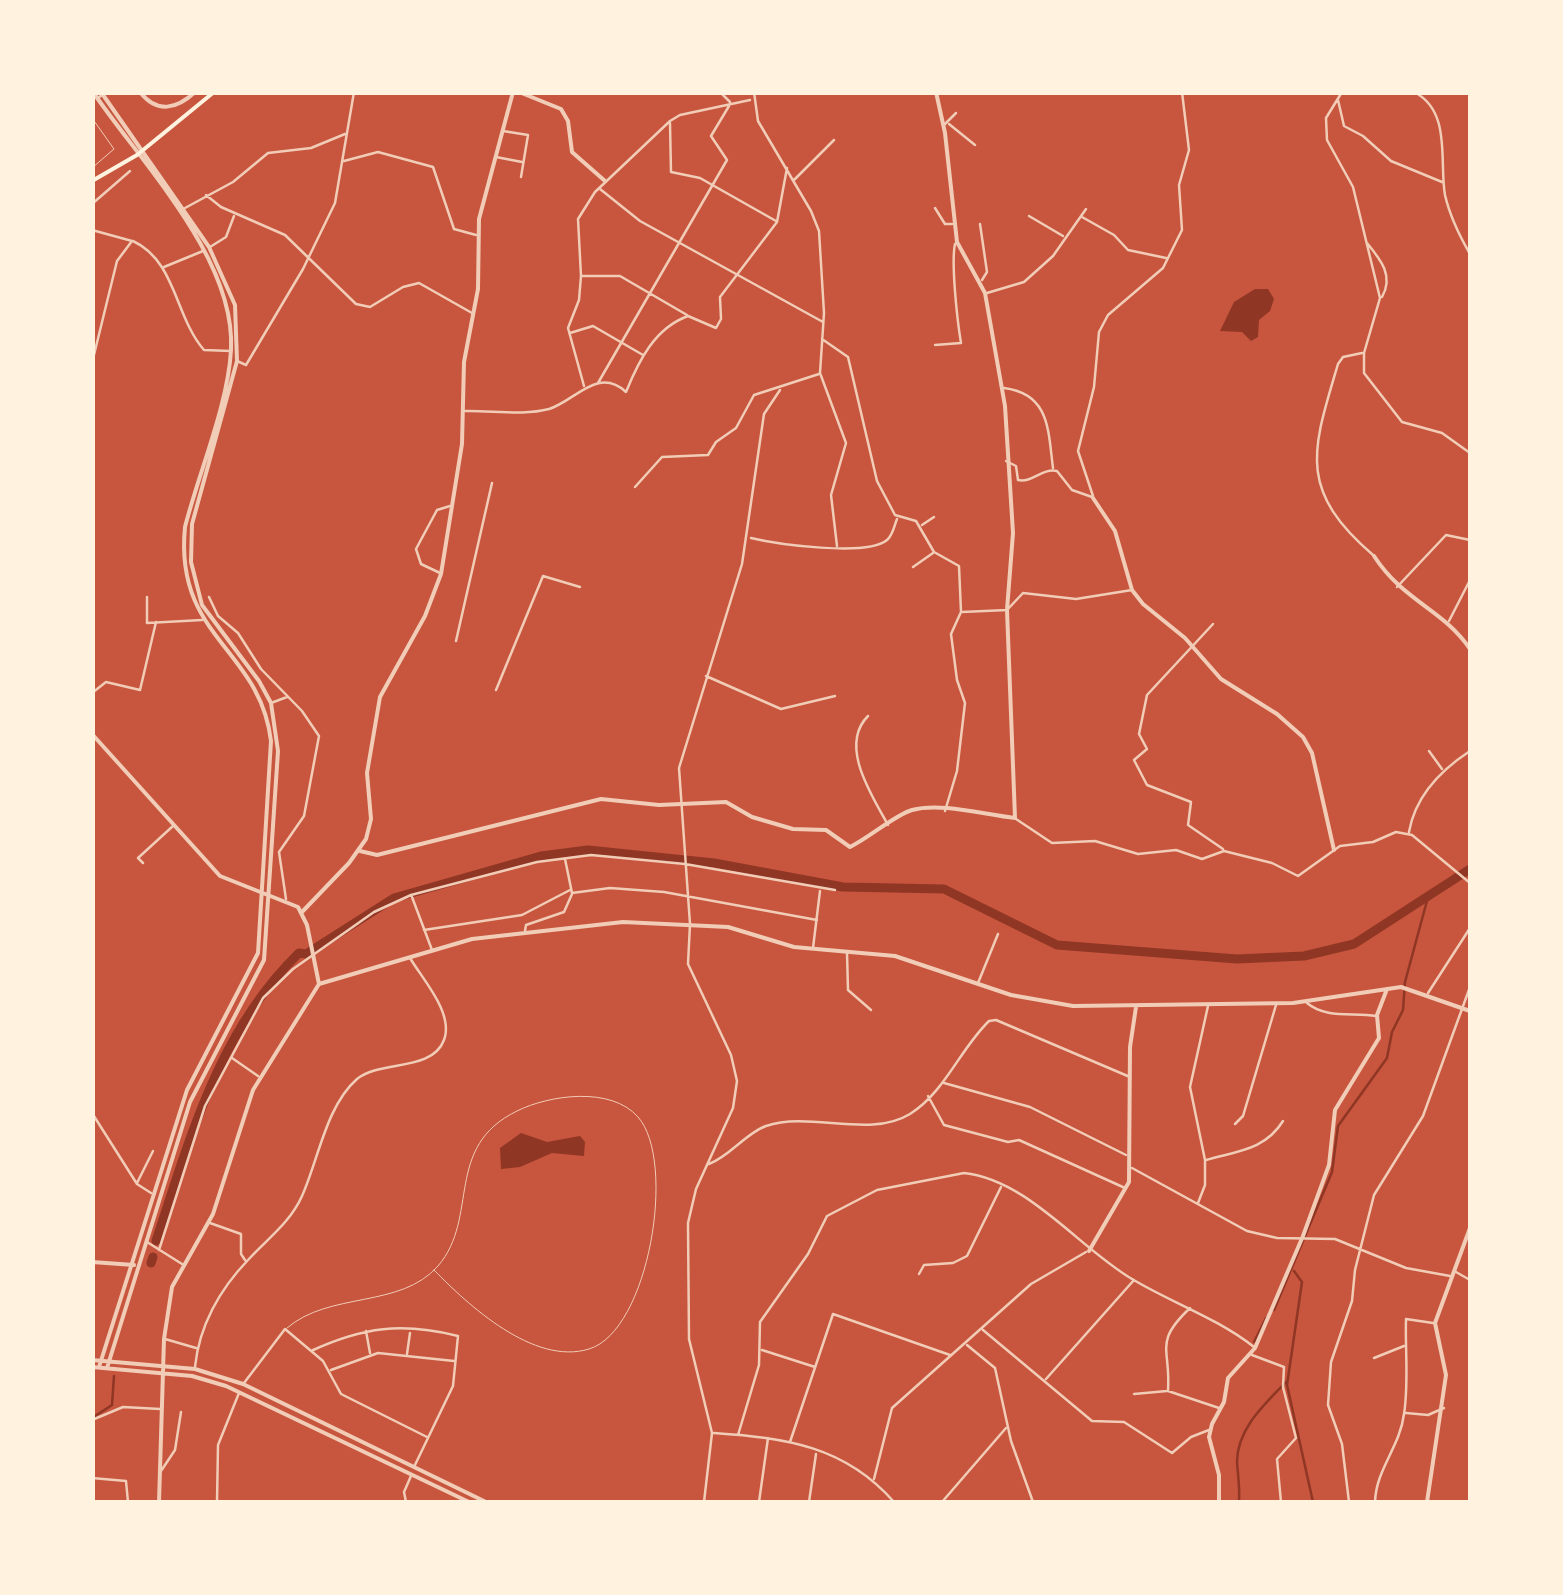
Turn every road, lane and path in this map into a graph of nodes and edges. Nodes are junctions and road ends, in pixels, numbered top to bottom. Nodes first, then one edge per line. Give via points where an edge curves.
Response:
1 (92, 92) edge
2 (140, 92) edge
3 (182, 92) edge
4 (196, 92) edge
5 (214, 92) edge
6 (354, 92) edge
7 (516, 92) edge
8 (720, 92) edge
9 (734, 92) edge
10 (754, 92) edge
11 (917, 92) edge
12 (935, 92) edge
13 (1182, 92) edge
14 (1414, 92) edge
15 (1340, 95) edge
16 (100, 96) edge
17 (753, 99) junction
18 (187, 100) junction
19 (732, 104) junction
20 (956, 113) dead end
21 (92, 118) edge
22 (670, 121) junction
23 (947, 125) junction
24 (92, 131) edge
25 (501, 131) junction
26 (345, 134) junction
27 (834, 140) dead end
28 (92, 142) edge
29 (975, 144) dead end
30 (143, 150) junction
31 (137, 155) junction
32 (494, 157) junction
33 (342, 162) junction
34 (524, 162) junction
35 (92, 168) edge
36 (787, 168) junction
37 (130, 171) dead end
38 (521, 177) dead end
39 (794, 180) junction
40 (92, 181) edge
41 (605, 182) junction
42 (1443, 182) junction
43 (712, 185) junction
44 (598, 188) junction
45 (206, 195) junction
46 (92, 204) edge
47 (936, 208) dead end
48 (1086, 208) dead end
49 (184, 209) junction
50 (234, 213) junction
51 (1029, 216) dead end
52 (1082, 218) junction
53 (777, 222) junction
54 (954, 224) junction
55 (980, 224) dead end
56 (92, 230) edge
57 (478, 235) junction
58 (1064, 237) junction
59 (132, 241) junction
60 (678, 242) junction
61 (956, 242) junction
62 (1365, 242) junction
63 (206, 249) junction
64 (310, 254) junction
65 (1470, 254) edge
66 (1168, 259) junction
67 (162, 267) junction
68 (581, 276) junction
69 (738, 276) junction
70 (978, 282) junction
71 (650, 292) junction
72 (985, 294) junction
73 (1380, 298) junction
74 (473, 313) junction
75 (688, 316) junction
76 (823, 322) junction
77 (570, 333) junction
78 (822, 339) junction
79 (621, 343) junction
80 (935, 346) dead end
81 (231, 352) junction
82 (1364, 353) junction
83 (645, 356) junction
84 (237, 361) junction
85 (92, 363) edge
86 (820, 373) junction
87 (598, 384) junction
88 (584, 388) junction
89 (1003, 388) junction
90 (780, 390) junction
91 (463, 411) junction
92 (1470, 452) edge
93 (1006, 460) junction
94 (1053, 470) junction
95 (492, 483) dead end
96 (635, 487) dead end
97 (1094, 498) junction
98 (453, 506) junction
99 (196, 512) junction
100 (203, 514) dead end
101 (897, 517) junction
102 (934, 517) dead end
103 (920, 526) junction
104 (748, 538) junction
105 (1470, 540) edge
106 (837, 546) junction
107 (934, 552) junction
108 (1374, 556) joint
109 (913, 567) dead end
110 (441, 574) junction
111 (1470, 580) edge
112 (580, 587) dead end
113 (1397, 587) junction
114 (1132, 590) junction
115 (147, 597) dead end
116 (210, 597) dead end
117 (1007, 610) junction
118 (961, 612) junction
119 (202, 620) junction
120 (156, 622) junction
121 (1449, 622) junction
122 (1213, 624) dead end
123 (456, 642) dead end
124 (1191, 646) junction
125 (1470, 649) edge
126 (705, 676) junction
127 (496, 690) dead end
128 (92, 693) edge
129 (289, 696) junction
130 (836, 696) dead end
131 (271, 703) junction
132 (868, 716) dead end
133 (92, 734) edge
134 (1429, 751) dead end
135 (1470, 752) edge
136 (1442, 769) junction
137 (680, 803) junction
138 (945, 811) junction
139 (1015, 818) junction
140 (174, 825) junction
141 (888, 825) junction
142 (1408, 834) junction
143 (1334, 850) junction
144 (360, 851) junction
145 (1224, 851) junction
146 (564, 856) junction
147 (684, 862) junction
148 (143, 864) dead end
149 (1470, 883) edge
150 (820, 889) junction
151 (834, 890) dead end
152 (572, 891) junction
153 (264, 894) junction
154 (271, 895) junction
155 (411, 895) junction
156 (688, 895) junction
157 (286, 899) junction
158 (302, 912) junction
159 (817, 920) junction
160 (690, 924) junction
161 (1470, 928) edge
162 (424, 930) junction
163 (525, 931) junction
164 (998, 934) dead end
165 (813, 949) junction
166 (432, 950) junction
167 (847, 951) junction
168 (312, 952) junction
169 (409, 957) junction
170 (978, 983) junction
171 (319, 984) junction
172 (1387, 988) junction
173 (1470, 988) edge
174 (1428, 993) junction
175 (1306, 1002) junction
176 (1276, 1003) junction
177 (1208, 1004) junction
178 (1136, 1007) junction
179 (1468, 1009) edge
180 (871, 1010) dead end
181 (1377, 1016) junction
182 (230, 1057) junction
183 (260, 1077) junction
184 (1130, 1078) junction
185 (942, 1082) junction
186 (928, 1096) junction
187 (92, 1114) edge
188 (1283, 1120) dead end
189 (1235, 1124) dead end
190 (153, 1150) dead end
191 (1131, 1157) junction
192 (1205, 1160) junction
193 (708, 1164) junction
194 (1130, 1168) junction
195 (137, 1184) junction
196 (1002, 1186) junction
197 (1126, 1188) junction
198 (152, 1194) junction
199 (1198, 1204) junction
200 (209, 1223) junction
201 (1470, 1228) edge
202 (1302, 1236) junction
203 (146, 1241) junction
204 (1362, 1246) junction
205 (1467, 1248) edge
206 (159, 1250) junction
207 (1089, 1251) junction
208 (246, 1261) junction
209 (92, 1262) edge
210 (182, 1264) junction
211 (135, 1265) junction
212 (434, 1270) junction
213 (919, 1274) dead end
214 (1455, 1274) junction
215 (1134, 1280) junction
216 (1470, 1280) edge
217 (1190, 1308) junction
218 (1435, 1323) junction
219 (366, 1328) junction
220 (285, 1329) junction
221 (410, 1330) junction
222 (982, 1330) junction
223 (164, 1339) junction
224 (966, 1344) junction
225 (1405, 1346) junction
226 (197, 1348) junction
227 (761, 1349) junction
228 (311, 1351) junction
229 (1254, 1351) junction
230 (370, 1354) junction
231 (407, 1356) junction
232 (952, 1356) junction
233 (1374, 1358) dead end
234 (457, 1361) junction
235 (96, 1364) edge
236 (108, 1365) junction
237 (163, 1366) junction
238 (815, 1368) junction
239 (195, 1369) junction
240 (330, 1371) junction
241 (163, 1373) junction
242 (1046, 1380) junction
243 (242, 1388) junction
244 (1168, 1391) junction
245 (1134, 1394) dead end
246 (1221, 1408) junction
247 (1444, 1408) junction
248 (161, 1409) junction
249 (181, 1412) dead end
250 (1405, 1412) junction
251 (92, 1420) edge
252 (1008, 1426) junction
253 (1210, 1430) junction
254 (712, 1434) junction
255 (738, 1435) junction
256 (768, 1436) junction
257 (428, 1438) junction
258 (790, 1442) junction
259 (816, 1452) junction
260 (414, 1468) junction
261 (160, 1472) junction
262 (412, 1475) junction
263 (92, 1478) edge
264 (874, 1479) junction
265 (128, 1502) edge
266 (159, 1502) edge
267 (218, 1502) edge
268 (406, 1502) edge
269 (469, 1502) edge
270 (486, 1502) edge
271 (704, 1502) edge
272 (759, 1502) edge
273 (809, 1502) edge
274 (894, 1502) edge
275 (942, 1502) edge
276 (1033, 1502) edge
277 (1219, 1502) edge
278 (1281, 1502) edge
279 (1350, 1502) edge
280 (1375, 1502) edge
281 (1427, 1502) edge

1 - 16 street
2 - 18 street via 158,106
3 - 18 street
4 - 18 street
5 - 30 main road
6 - 26 street
7 - 25 street
7 - 41 street via 561,108 572,152
8 - 19 street
9 - 19 street
10 - 17 street
11 - 12 street
12 - 23 street
13 - 66 street via 1189,159 1179,185 1182,230
14 - 42 street via 1438,118
15 - 42 street via 1344,126 1391,162
15 - 62 street via 1326,118 1327,140 1350,178
16 - 30 street
16 - 31 street
17 - 19 street
17 - 36 street via 758,121
19 - 22 street
19 - 43 street via 711,136 727,160
20 - 23 street
21 - 35 lane via 114,149
22 - 41 street
22 - 43 street via 671,172
23 - 29 street
23 - 54 street
24 - 28 lane
25 - 32 street
25 - 34 street via 528,135
26 - 33 street
26 - 45 street via 311,148 268,154
27 - 39 street
30 - 31 main road
30 - 49 street
31 - 40 main road
31 - 63 street
32 - 34 street
32 - 57 street
33 - 57 street via 378,152 434,167 454,228
33 - 64 street via 335,202
34 - 38 street
36 - 39 street
36 - 53 street
37 - 46 street
39 - 76 street via 816,221
41 - 44 street
42 - 65 street
43 - 53 street
43 - 60 street
44 - 60 street
44 - 68 street via 578,219
45 - 49 street
45 - 50 street
47 - 54 street via 946,224
48 - 52 street
49 - 63 street
50 - 63 street via 226,238
50 - 64 street
51 - 58 street
52 - 58 street
52 - 66 street via 1128,250
53 - 69 street
54 - 61 street
55 - 70 street via 987,272
56 - 59 street
57 - 74 street
58 - 72 street via 1024,282
59 - 67 street
59 - 85 street via 117,261
60 - 69 street
60 - 71 street
61 - 70 street
61 - 80 street via 951,258 961,342
62 - 73 street
62 - 73 street via 1384,264 1387,284
63 - 67 street
63 - 81 street via 225,296
63 - 84 street via 235,305
64 - 74 street via 331,284 362,306 419,283
64 - 84 street via 246,365
66 - 97 street via 1099,332 1078,451
67 - 81 street via 195,340 204,350
68 - 71 street via 620,276
68 - 77 street
69 - 75 street via 720,298 716,328
69 - 76 street
70 - 72 street
71 - 75 street
71 - 79 street
72 - 89 street
73 - 82 street
74 - 91 street
75 - 83 street via 667,324
76 - 78 street
77 - 79 street via 593,326
77 - 88 street
78 - 86 street
78 - 101 street via 848,357 878,480
79 - 83 street
79 - 87 street
81 - 119 street via 184,527 185,574
82 - 92 street via 1364,373 1402,422 1442,433
82 - 108 street via 1338,364 1314,458 1333,513
83 - 87 street via 626,392
84 - 99 street
86 - 90 street
86 - 106 street via 846,443 831,495
87 - 88 street
88 - 91 street via 546,410
89 - 93 street
89 - 94 street via 1030,396 1045,413
90 - 96 street via 750,398 736,428 704,458 662,457
90 - 104 street via 764,414
91 - 98 street
93 - 94 street via 1016,466 1018,480
93 - 117 street via 1013,532
94 - 97 street via 1066,476 1072,490
95 - 123 street
97 - 114 street via 1115,531
98 - 110 street
98 - 110 street via 438,510 416,549 421,564
99 - 100 street
99 - 131 street via 190,562 202,605
101 - 103 street
101 - 106 street via 885,542
102 - 103 street
103 - 107 street
104 - 106 street
104 - 126 street
105 - 113 street via 1446,536
107 - 109 street
107 - 118 street via 959,566
108 - 113 street
110 - 144 street via 380,697 367,773 371,819
111 - 121 street
112 - 127 street via 543,576
113 - 121 street
114 - 117 street via 1076,599 1023,592
114 - 124 street
115 - 120 street via 147,624
116 - 129 street via 218,616
117 - 118 street
117 - 139 street
118 - 138 street via 952,634 965,704
119 - 120 street
119 - 153 street via 248,676 268,722
120 - 128 street via 140,690 106,682
121 - 125 street
122 - 124 street
124 - 143 street via 1220,679 1303,737
124 - 145 street via 1147,694 1139,734 1147,749 1134,760 1147,784 1191,802 1188,825
126 - 130 street via 781,710
126 - 137 street via 680,759
129 - 131 street
129 - 157 street via 320,745 304,816 279,852
131 - 154 street via 278,751
132 - 141 street via 857,754
133 - 140 street
134 - 136 street
135 - 136 street
136 - 142 street via 1414,806
137 - 141 street via 726,802 792,829 826,830 850,847
137 - 144 street via 585,801 376,855
137 - 147 street
138 - 139 street
138 - 141 street via 909,811
139 - 145 street via 1052,844 1095,842 1138,854 1176,850 1202,859
140 - 148 street via 138,858
140 - 153 street via 220,876
142 - 143 street via 1391,832
142 - 149 street
143 - 145 street via 1298,876
144 - 158 street
146 - 147 street
146 - 152 street
146 - 155 street
147 - 150 street
147 - 156 street
150 - 151 street
150 - 159 street
152 - 156 street
152 - 162 street via 522,915
152 - 163 street via 564,912
153 - 154 street
153 - 198 street via 252,970 187,1090
154 - 157 street
154 - 203 street via 264,960 190,1102
155 - 162 street
155 - 168 street
156 - 159 street
156 - 160 street
157 - 158 street
158 - 168 street
159 - 165 street
160 - 163 street
160 - 165 street
160 - 193 street via 690,972 737,1081 733,1108
161 - 174 street
162 - 166 street
163 - 166 street
164 - 170 street
165 - 167 street
166 - 169 street
167 - 170 street via 910,959
167 - 180 street via 848,990
168 - 171 street
168 - 182 street via 268,991
169 - 171 street
169 - 208 street via 446,1019 443,1042 432,1055 356,1080 331,1122 302,1198
170 - 178 street via 1052,1003
171 - 183 street
172 - 174 street
172 - 175 street
172 - 181 street
173 - 179 street
174 - 179 street
175 - 176 street
175 - 181 street via 1330,1012
176 - 177 street
176 - 189 street via 1243,1116
177 - 178 street
177 - 192 street via 1190,1087
178 - 184 street
179 - 204 street via 1423,1116 1374,1195
181 - 202 street via 1378,1038 1338,1101 1329,1165
182 - 183 street
182 - 206 street via 205,1106
183 - 200 street
184 - 185 street via 996,1020 982,1028
184 - 191 street
185 - 186 street
185 - 191 street via 1030,1107
186 - 193 street via 892,1121 814,1119 762,1127
186 - 197 street via 944,1126 1019,1140
187 - 195 street
188 - 192 street via 1260,1146
190 - 195 street
191 - 194 street
192 - 199 street
193 - 254 street via 688,1223 689,1339
194 - 197 street
194 - 199 street
195 - 198 street
196 - 207 street via 1045,1210
196 - 213 street via 967,1256 924,1265
196 - 227 street via 964,1173 877,1190 827,1216 760,1322
197 - 207 street
198 - 211 street
199 - 202 street via 1247,1230
200 - 208 street via 241,1234
200 - 210 street
201 - 205 street
202 - 204 street
202 - 229 street
203 - 206 street
203 - 211 street
204 - 214 street via 1406,1268
204 - 279 street via 1331,1362 1328,1406 1342,1444
205 - 214 street
206 - 210 street
207 - 215 street
207 - 222 street via 1045,1274
208 - 226 street via 207,1319
209 - 211 street
210 - 223 street
211 - 235 street
211 - 236 street
212 - 212 lane via 450,1247 470,1159 496,1122 534,1104 578,1097 626,1107 645,1126 655,1179 650,1245 628,1309 598,1346 576,1351 524,1340 478,1312
212 - 220 lane via 407,1288 322,1307
214 - 216 street
214 - 218 street
215 - 217 street
215 - 242 street
217 - 229 street
217 - 244 street via 1165,1341
218 - 225 street via 1406,1318
218 - 247 street via 1446,1375
219 - 221 street
219 - 228 street
219 - 230 street
220 - 228 street
220 - 243 street
221 - 231 street
221 - 234 street via 458,1336
222 - 224 street
222 - 242 street
223 - 226 street
223 - 237 street
224 - 232 street
224 - 252 street via 994,1368
225 - 233 street
225 - 250 street
226 - 239 street
227 - 238 street
227 - 255 street
228 - 240 street
229 - 246 street via 1228,1378
229 - 278 street via 1284,1367 1296,1438 1277,1460
230 - 231 street
230 - 240 street
231 - 234 street
232 - 238 street via 833,1314
232 - 264 street via 892,1408
234 - 257 street via 453,1386
235 - 236 street
236 - 237 street
236 - 241 street
237 - 239 street
237 - 241 street
238 - 258 street
239 - 243 street
240 - 257 street via 346,1397
241 - 243 street
241 - 248 street
242 - 253 street via 1092,1421 1124,1422 1172,1453
243 - 260 street
243 - 262 street
243 - 267 street via 218,1445
244 - 245 street
244 - 246 street
246 - 253 street
247 - 250 street
247 - 281 street
248 - 251 street via 123,1407
248 - 261 street
249 - 261 street via 174,1450
250 - 280 street via 1378,1474
252 - 275 street
252 - 276 street
253 - 277 street
254 - 255 street
254 - 271 street
255 - 256 street
256 - 258 street
256 - 272 street
257 - 260 street
258 - 259 street
259 - 264 street
259 - 273 street
260 - 270 street
261 - 266 street
262 - 268 street
262 - 269 street
263 - 265 street via 126,1481
264 - 274 street

